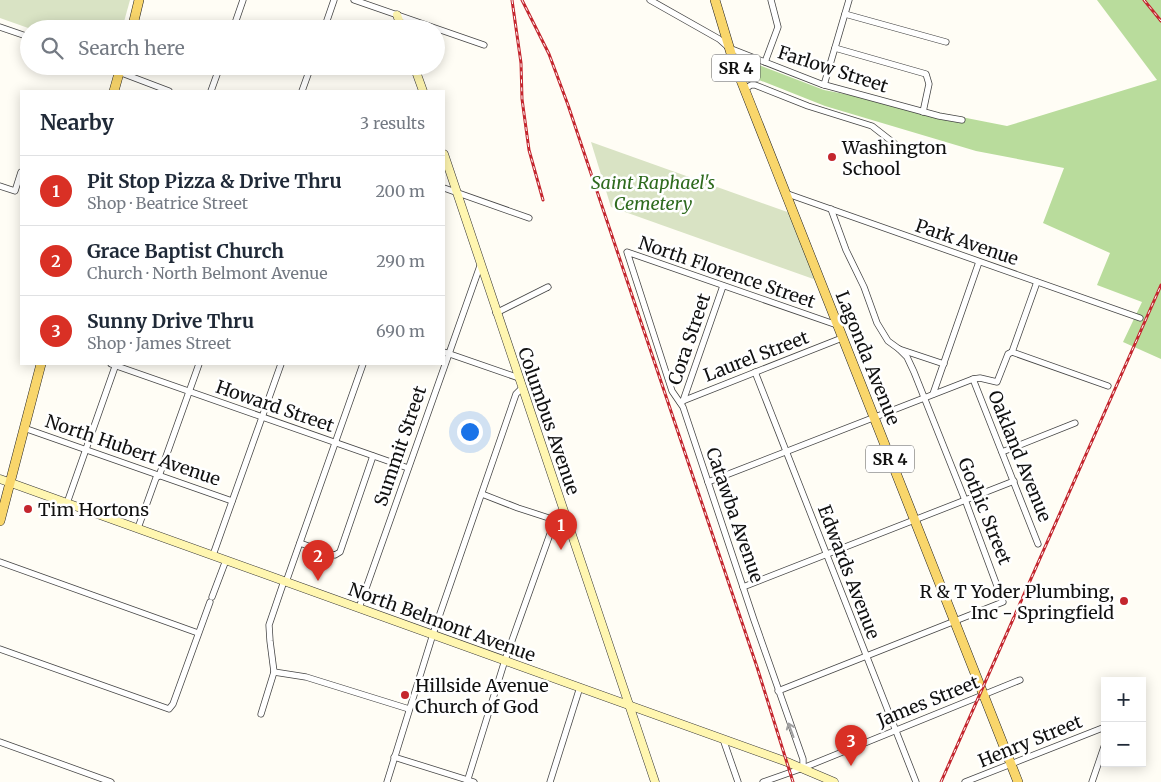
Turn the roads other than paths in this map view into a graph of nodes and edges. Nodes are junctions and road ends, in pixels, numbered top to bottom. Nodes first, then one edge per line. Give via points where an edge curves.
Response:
1 (139, 0) edge
2 (144, 0) edge
3 (243, 0) edge
4 (334, 0) edge
5 (354, 0) edge
6 (650, 0) edge
7 (715, 0) edge
8 (772, 0) edge
9 (848, 0) edge
10 (845, 14) junction
11 (397, 15) junction
12 (135, 20) edge
13 (136, 20) edge
14 (236, 20) edge
15 (327, 20) edge
16 (399, 20) edge
17 (412, 20) edge
18 (0, 26) edge
19 (445, 32) edge
20 (20, 33) edge
21 (946, 42) dead end
22 (484, 45) dead end
23 (729, 48) junction
24 (835, 48) junction
25 (765, 62) junction
26 (117, 75) edge
27 (134, 75) edge
28 (217, 75) edge
29 (308, 75) edge
30 (417, 75) edge
31 (824, 85) junction
32 (745, 89) junction
33 (114, 90) edge
34 (167, 90) edge
35 (211, 90) edge
36 (302, 90) edge
37 (423, 90) edge
38 (923, 112) junction
39 (962, 120) dead end
40 (904, 151) dead end
41 (445, 157) edge
42 (20, 175) edge
43 (0, 186) edge
44 (445, 188) edge
45 (456, 192) junction
46 (785, 193) junction
47 (831, 209) junction
48 (529, 218) dead end
49 (979, 262) junction
50 (480, 266) junction
51 (634, 273) joint
52 (1037, 282) junction
53 (723, 286) junction
54 (548, 287) dead end
55 (496, 312) junction
56 (1140, 318) dead end
57 (837, 325) junction
58 (842, 338) junction
59 (899, 349) junction
60 (1012, 352) junction
61 (446, 353) edge
62 (944, 364) junction
63 (41, 365) edge
64 (114, 365) edge
65 (117, 365) edge
66 (199, 365) edge
67 (281, 365) edge
68 (363, 365) edge
69 (442, 365) edge
70 (755, 372) junction
71 (519, 378) junction
72 (973, 379) junction
73 (1108, 386) dead end
74 (522, 388) junction
75 (189, 391) junction
76 (933, 394) junction
77 (924, 398) junction
78 (682, 402) junction
79 (262, 417) junction
80 (874, 417) junction
81 (1075, 423) dead end
82 (24, 428) junction
83 (335, 442) junction
84 (86, 450) junction
85 (786, 452) junction
86 (1002, 452) junction
87 (373, 456) junction
88 (408, 468) junction
89 (159, 476) junction
90 (0, 479) edge
91 (1014, 481) junction
92 (708, 482) junction
93 (10, 483) junction
94 (482, 494) junction
95 (965, 500) junction
96 (232, 501) junction
97 (67, 503) junction
98 (564, 512) junction
99 (555, 520) junction
100 (914, 520) junction
101 (0, 521) edge
102 (138, 528) junction
103 (300, 543) junction
104 (1038, 544) dead end
105 (827, 554) junction
106 (213, 555) junction
107 (226, 560) junction
108 (0, 562) edge
109 (284, 582) junction
110 (743, 587) junction
111 (359, 608) junction
112 (955, 622) junction
113 (198, 633) junction
114 (433, 634) junction
115 (0, 649) edge
116 (867, 657) junction
117 (505, 660) junction
118 (274, 672) junction
119 (1020, 680) dead end
120 (580, 687) junction
121 (778, 691) junction
122 (983, 695) junction
123 (630, 705) junction
124 (409, 709) junction
125 (261, 714) dead end
126 (1101, 729) edge
127 (896, 730) junction
128 (723, 739) junction
129 (0, 742) edge
130 (1101, 756) edge
131 (394, 757) junction
132 (1011, 764) junction
133 (803, 768) junction
134 (470, 781) edge
135 (111, 782) edge
136 (387, 782) edge
137 (550, 782) edge
138 (655, 782) edge
139 (738, 782) edge
140 (763, 782) edge
141 (834, 782) edge
142 (916, 782) edge
143 (965, 782) edge
144 (1018, 782) edge
145 (1092, 782) edge

1 - 12 main road
2 - 13 main road
3 - 14 street
4 - 15 street
5 - 11 street
6 - 23 street, Farlow Street
7 - 23 main road, Lagonda Avenue / SR 4
8 - 25 street via 778,27
9 - 10 street
10 - 21 street
10 - 24 street
11 - 16 street
11 - 17 street
18 - 20 street
19 - 22 street
23 - 25 street, Farlow Street
23 - 32 main road, Lagonda Avenue / SR 4
24 - 31 street
24 - 38 street via 926,74 928,84
25 - 31 street, Farlow Street
26 - 33 main road
27 - 34 street
28 - 35 street
29 - 36 street
30 - 37 street
31 - 38 street, Farlow Street
32 - 40 street via 755,85 872,126
32 - 46 main road, Lagonda Avenue / SR 4
38 - 39 street, Farlow Street
41 - 45 street, Columbus Avenue
42 - 43 street via 15,191
44 - 45 street
45 - 48 street
45 - 50 street, Columbus Avenue
46 - 47 street, Park Avenue
46 - 57 main road, Lagonda Avenue / SR 4
47 - 49 street, Park Avenue
47 - 59 street, Gothic Street via 877,323 888,341
49 - 52 street, Park Avenue
49 - 62 street
50 - 55 street, Columbus Avenue
50 - 61 street, Summit Street
51 - 53 street, North Florence Street via 626,252
51 - 78 street, Catawba Avenue via 672,391
52 - 56 street, Park Avenue
52 - 60 street
53 - 57 street, North Florence Street
53 - 78 street, Cora Street
54 - 55 street
55 - 71 street, Columbus Avenue
57 - 58 main road, Lagonda Avenue / SR 4
58 - 70 street, Laurel Street
58 - 80 main road, Lagonda Avenue / SR 4
59 - 62 street, Gothic Street
59 - 77 street, Gothic Street via 907,356
60 - 72 street via 1008,354 997,382
60 - 73 street
61 - 71 street
62 - 76 street
63 - 82 main road
64 - 84 street
65 - 75 street, Howard Street
66 - 75 street
67 - 79 street
68 - 83 street
69 - 88 street, Summit Street
70 - 78 street, Laurel Street
70 - 85 street, Edwards Avenue
71 - 74 street, Columbus Avenue
72 - 76 street
72 - 86 street, Oakland Avenue
74 - 94 street via 516,394
74 - 98 street, Columbus Avenue
75 - 79 street, Howard Street
75 - 89 street
76 - 77 street
77 - 80 street
77 - 95 street, Gothic Street
78 - 92 street, Catawba Avenue
79 - 83 street, Howard Street
79 - 96 street
80 - 85 street
80 - 100 main road, Lagonda Avenue / SR 4
81 - 86 street
82 - 84 street, North Hubert Avenue
82 - 93 main road
83 - 87 street, Howard Street
83 - 103 street
84 - 89 street, North Hubert Avenue
84 - 97 street
85 - 92 street
85 - 105 street, Edwards Avenue
86 - 91 street, Oakland Avenue
87 - 88 street, Howard Street
87 - 103 street via 340,552 330,554
88 - 111 street, Summit Street
89 - 96 street, North Hubert Avenue
89 - 102 street
90 - 93 street, North Belmont Avenue
91 - 95 street
91 - 104 street, Oakland Avenue
92 - 110 street, Catawba Avenue
93 - 97 street, North Belmont Avenue
93 - 101 main road
94 - 99 street
94 - 114 street
95 - 100 street
95 - 112 street, Gothic Street via 1004,602
96 - 106 street
97 - 102 street, North Belmont Avenue
98 - 99 street
98 - 123 street, Columbus Avenue
99 - 117 street
100 - 105 street
100 - 112 main road, Lagonda Avenue / SR 4
102 - 106 street, North Belmont Avenue
103 - 109 street
105 - 110 street
105 - 116 street, Edwards Avenue
106 - 107 street, North Belmont Avenue
107 - 109 street, North Belmont Avenue
107 - 113 street
108 - 113 street
109 - 111 street, North Belmont Avenue
109 - 118 street via 269,625
110 - 121 street, Catawba Avenue
111 - 114 street, North Belmont Avenue
112 - 116 street, Gothic Street
112 - 122 main road, Lagonda Avenue / SR 4
113 - 115 street via 170,708 166,709
114 - 117 street, North Belmont Avenue
114 - 124 street
116 - 121 street, Gothic Street
116 - 127 street, Edwards Avenue
117 - 120 street, North Belmont Avenue
117 - 134 street
118 - 124 street via 306,677
118 - 125 street
119 - 122 street, James Street
120 - 123 street, North Belmont Avenue
120 - 137 street
133 -> 121 street, Catawba Avenue
122 - 127 street, James Street
122 - 132 main road, Lagonda Avenue / SR 4
123 - 128 street, North Belmont Avenue
123 - 138 street, Columbus Avenue
124 - 131 street
126 - 132 street, Henry Street
127 - 133 street, James Street
127 - 142 street, Edwards Avenue
128 - 133 street, North Belmont Avenue
128 - 139 street
129 - 135 street
130 - 145 street
131 - 134 street
131 - 136 street
132 - 143 street, Henry Street
132 - 144 main road, Lagonda Avenue / SR 4
133 - 140 street, James Street
133 - 141 street, North Belmont Avenue

